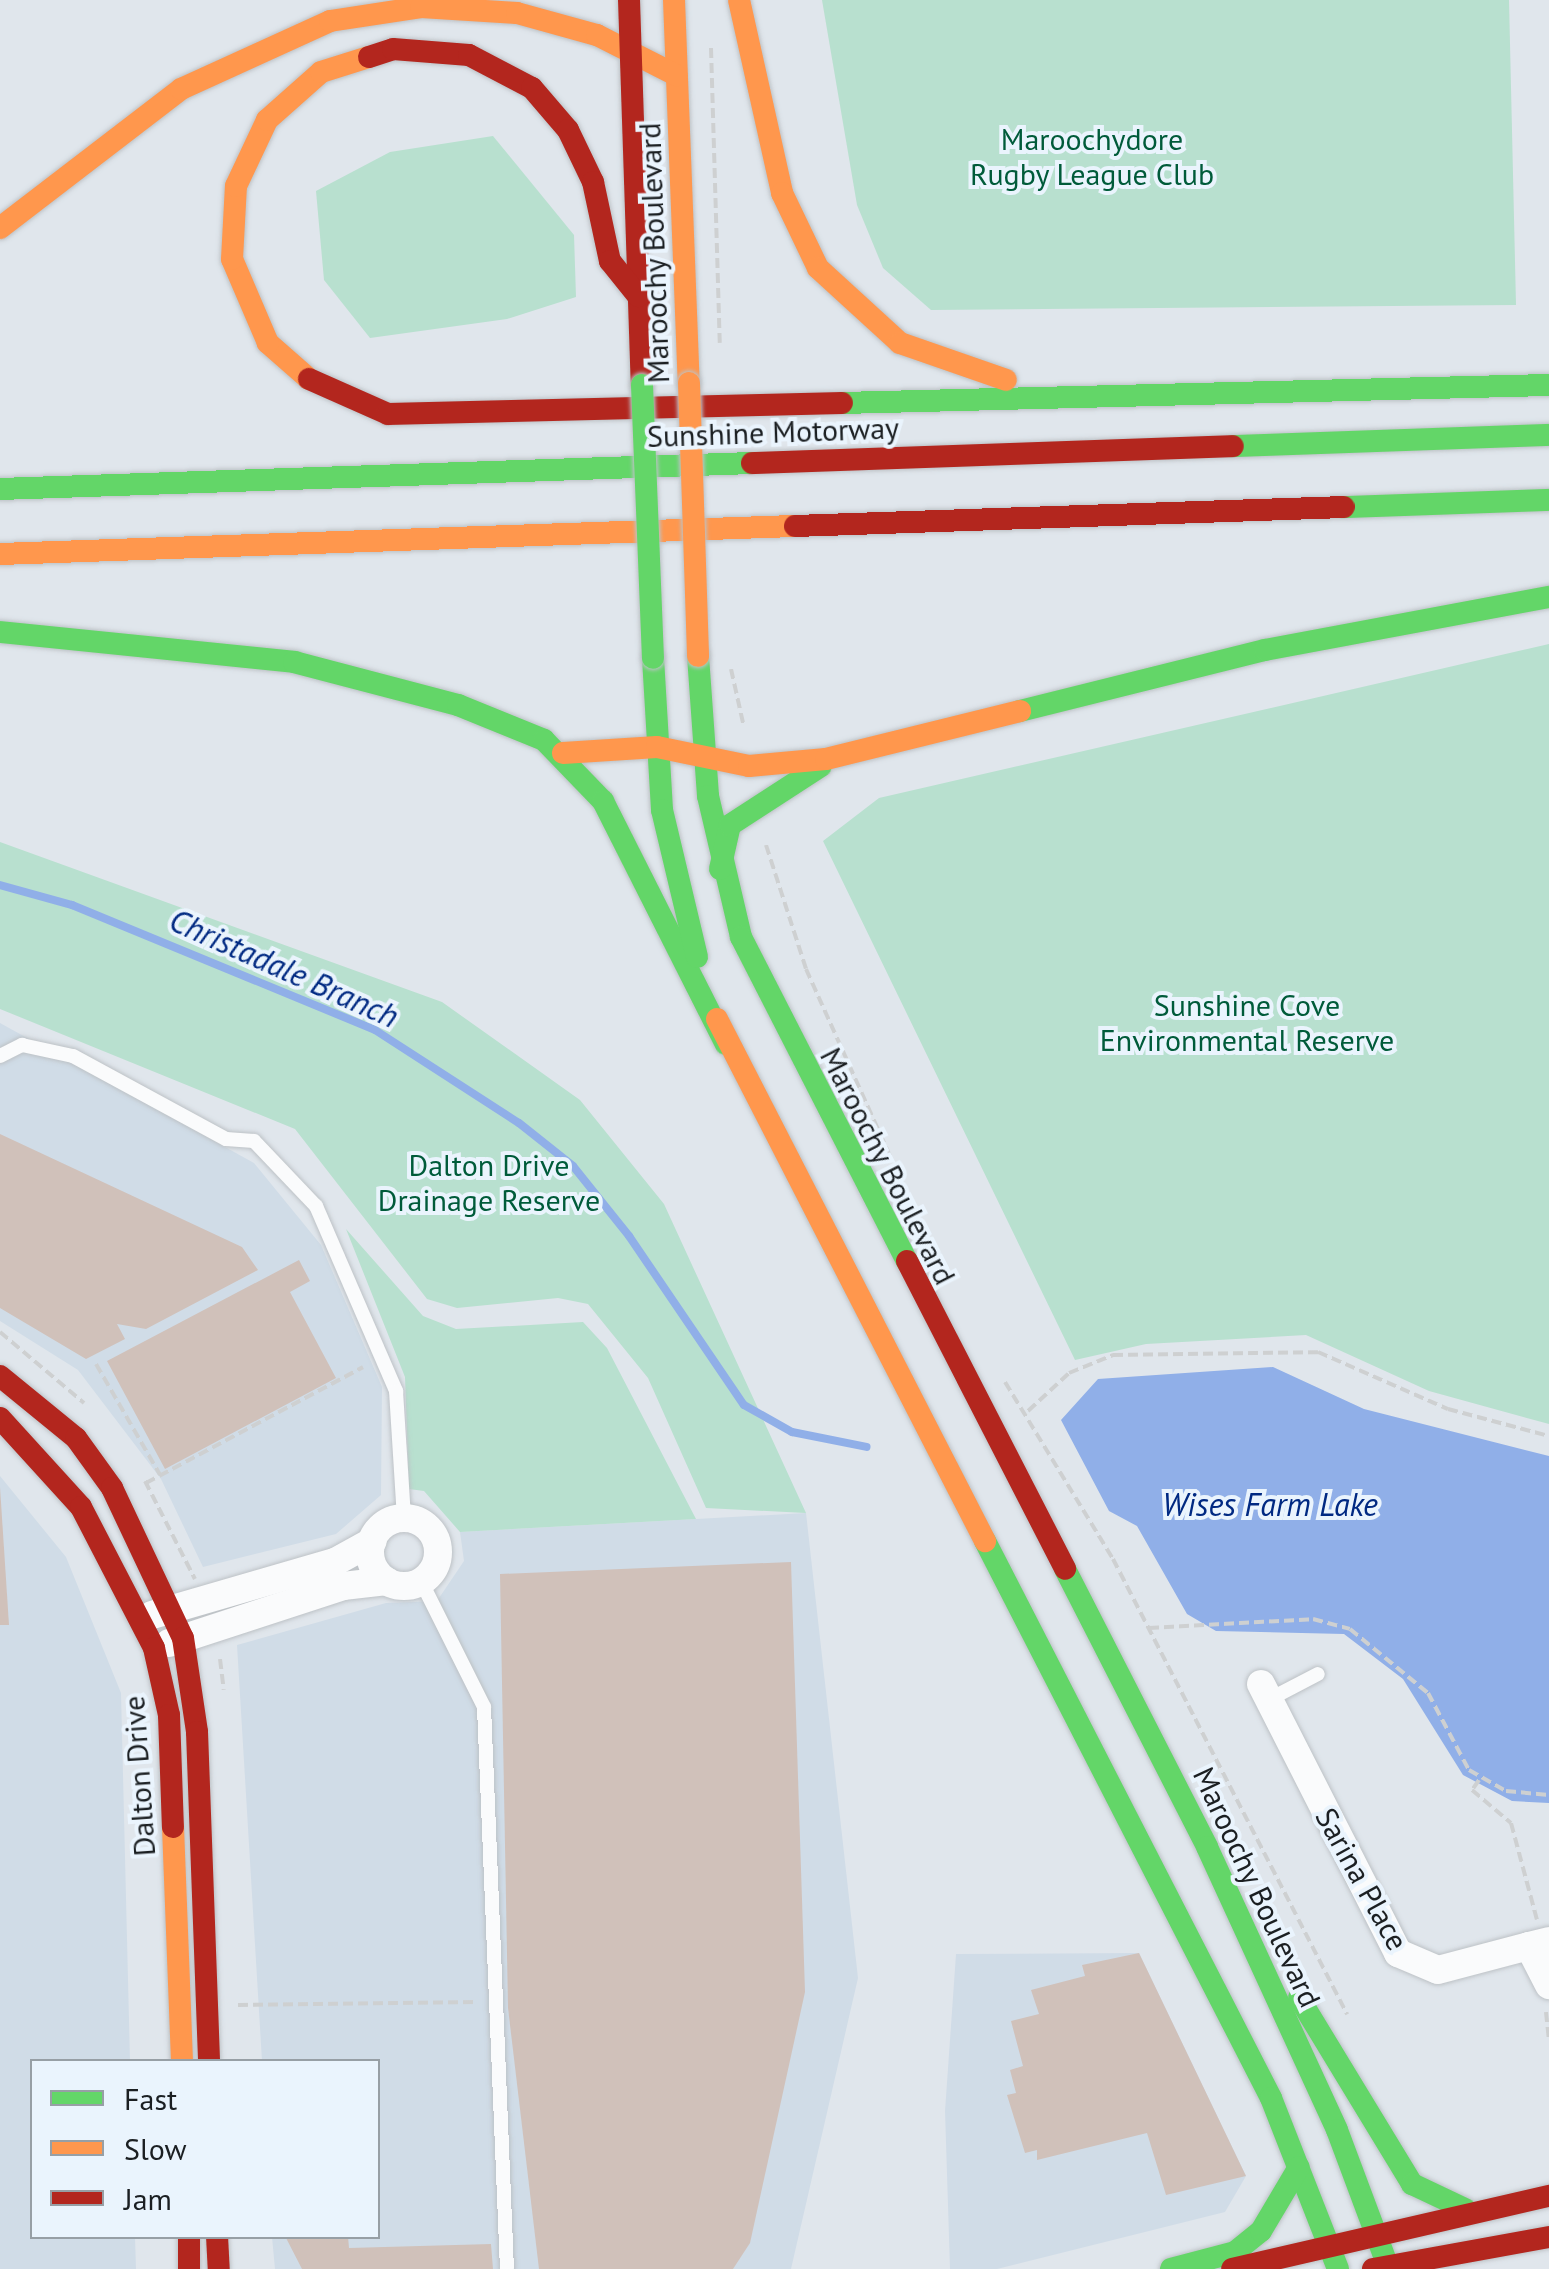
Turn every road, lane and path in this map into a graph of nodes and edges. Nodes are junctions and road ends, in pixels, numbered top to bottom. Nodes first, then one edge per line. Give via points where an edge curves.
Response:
1 (628, 0) edge
2 (674, 0) edge
3 (739, 0) edge
4 (427, 4) edge
5 (630, 51) junction
6 (676, 76) junction
7 (0, 228) edge
8 (638, 296) junction
9 (1549, 385) edge
10 (1079, 393) junction
11 (1549, 435) edge
12 (0, 489) edge
13 (1549, 500) edge
14 (0, 554) edge
15 (1549, 597) edge
16 (0, 632) edge
17 (727, 655) dead end
18 (657, 747) junction
19 (563, 753) junction
20 (704, 758) junction
21 (826, 759) junction
22 (749, 766) junction
23 (758, 805) junction
24 (720, 869) junction
25 (726, 1044) junction
26 (0, 1056) edge
27 (896, 1169) dead end
28 (96, 1364) dead end
29 (363, 1367) dead end
30 (994, 1368) dead end
31 (0, 1376) edge
32 (1028, 1412) junction
33 (0, 1418) edge
34 (1549, 1436) edge
35 (160, 1476) junction
36 (146, 1483) dead end
37 (404, 1508) junction
38 (372, 1541) junction
39 (388, 1581) junction
40 (421, 1581) junction
41 (173, 1606) junction
42 (144, 1619) junction
43 (1151, 1628) junction
44 (183, 1638) junction
45 (154, 1648) junction
46 (1318, 1674) dead end
47 (1264, 1692) joint
48 (1480, 1778) junction
49 (1549, 1795) edge
50 (1207, 1847) junction
51 (1541, 1943) edge
52 (1547, 1998) edge
53 (497, 2001) junction
54 (238, 2006) dead end
55 (1352, 2027) dead end
56 (1549, 2041) edge
57 (182, 2059) edge
58 (210, 2059) edge
59 (1299, 2167) junction
60 (1549, 2196) edge
61 (1465, 2209) junction
62 (1375, 2231) junction
63 (1541, 2237) edge
64 (188, 2239) edge
65 (217, 2239) edge
66 (1328, 2246) junction
67 (1384, 2268) edge
68 (189, 2269) edge
69 (219, 2269) edge
70 (507, 2269) edge
71 (1170, 2269) edge
72 (1232, 2269) edge
73 (1338, 2269) edge
74 (1497, 2269) edge

1 - 5 main road, Maroochy Boulevard
2 - 6 main road, Maroochy Boulevard
3 - 10 main road via 782,193 835,290 927,358
4 - 5 main road via 517,13
4 - 7 main road via 330,21 246,52 181,89
5 - 6 main road
5 - 8 main road, Maroochy Boulevard
6 - 20 main road, Maroochy Boulevard, bridge
8 - 10 main road via 610,261 593,182 568,130 532,88 469,56 392,49 321,72 267,120 236,186 232,259 255,324 302,376 366,409 434,415
8 - 18 main road, Maroochy Boulevard, bridge
9 - 10 main road
11 - 12 main road, Sunshine Motorway
13 - 14 main road
15 - 21 main road via 1265,650
16 - 19 main road via 260,656 399,688 515,726
17 - 22 path
18 - 19 main road
18 - 20 main road
18 - 25 main road, Maroochy Boulevard via 676,880
19 - 25 main road via 603,801
20 - 22 main road
20 - 24 main road, Maroochy Boulevard
21 - 22 main road
21 - 23 main road via 812,780
23 - 24 main road via 730,825
23 - 27 path via 781,904
24 - 50 main road, Maroochy Boulevard via 742,936 864,1190
25 - 59 main road, Maroochy Boulevard
26 - 37 lane via 22,1045 72,1056 226,1140 254,1141 316,1206 396,1391
28 - 35 path
29 - 35 path
30 - 32 path
31 - 41 main road, Dalton Drive via 76,1438
32 - 34 path via 1069,1374 1113,1355 1318,1352 1448,1409
32 - 43 path
33 - 42 main road, Dalton Drive via 81,1507
35 - 36 path
37 - 38 street
37 - 40 street via 436,1541 437,1562
38 - 39 street via 374,1568
38 - 41 street via 335,1562
39 - 40 street
39 - 44 street
40 - 53 lane via 484,1707
41 - 42 street
41 - 44 main road, Dalton Drive
42 - 45 main road, Dalton Drive
43 - 48 path via 1312,1619 1350,1629 1428,1693 1448,1743
43 - 55 path
44 - 45 street
44 - 58 main road, Dalton Drive via 192,1676
45 - 57 main road, Dalton Drive via 168,1715
46 - 47 lane
47 - 51 street, Sarina Place via 1403,1958 1438,1970
48 - 49 path
48 - 51 path via 1472,1790 1511,1822
50 - 61 main road via 1412,2184
50 - 62 main road, Maroochy Boulevard
51 - 52 street
52 - 56 path
53 - 54 path
53 - 70 lane
59 - 66 main road, Maroochy Boulevard
59 - 71 main road via 1261,2231 1235,2252
60 - 61 main road
61 - 62 main road
62 - 66 main road
62 - 67 main road, Maroochy Boulevard
63 - 67 main road
63 - 74 main road
64 - 68 main road
65 - 69 main road
66 - 72 main road
66 - 73 main road, Maroochy Boulevard

